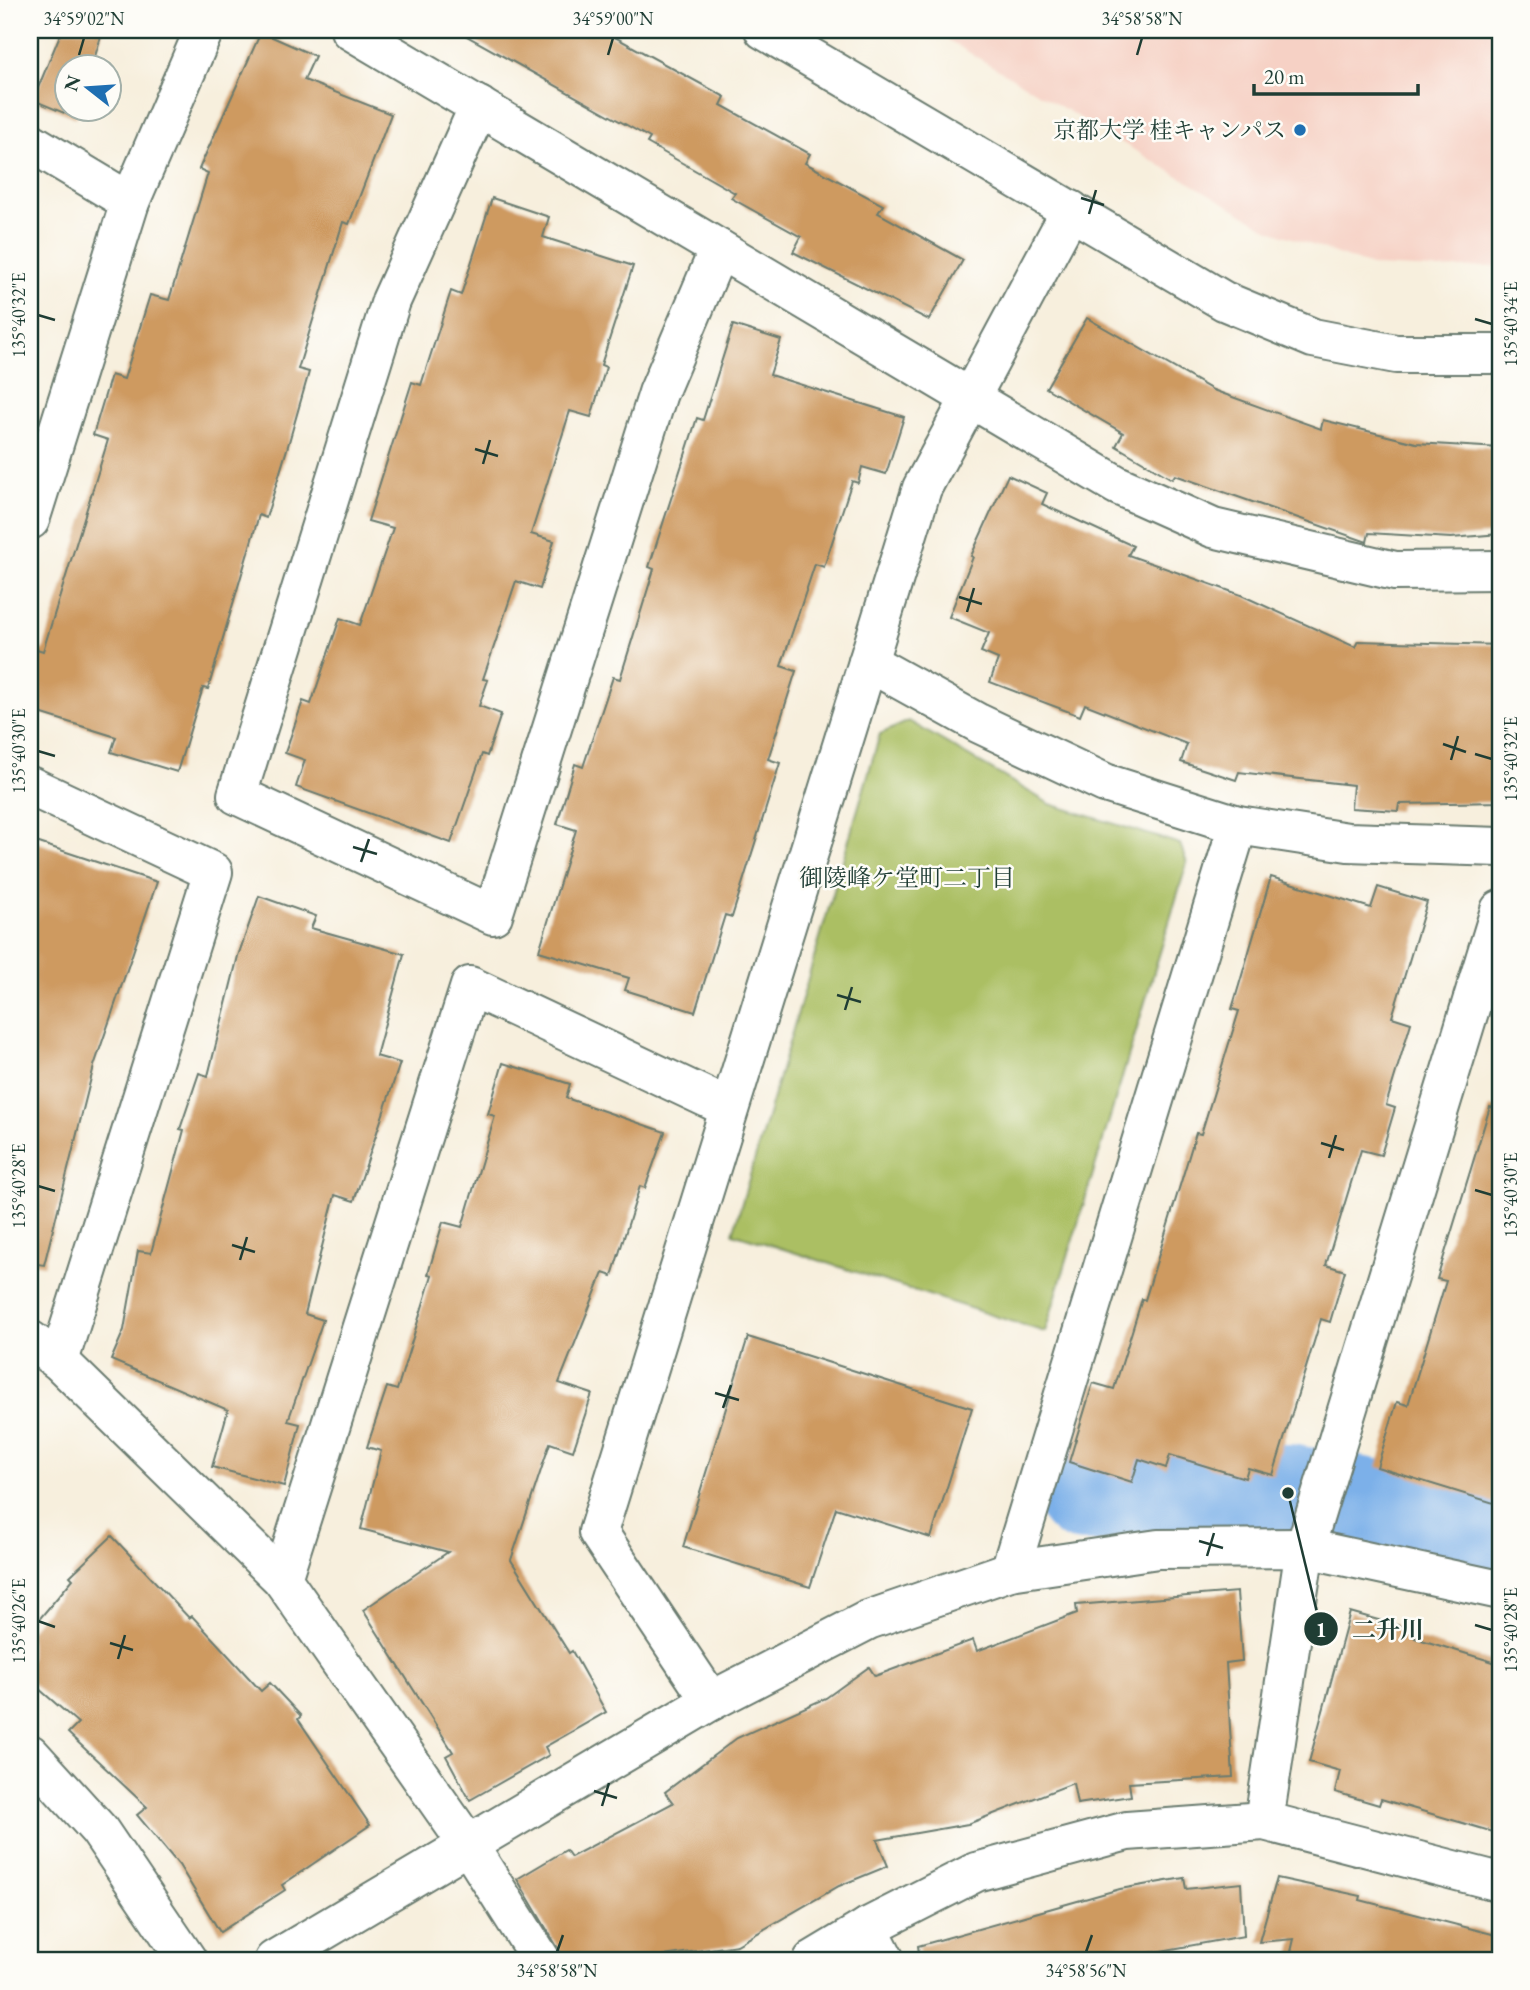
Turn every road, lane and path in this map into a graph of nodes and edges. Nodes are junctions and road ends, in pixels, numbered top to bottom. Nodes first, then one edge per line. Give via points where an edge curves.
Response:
1 (204, 30) edge
2 (350, 30) edge
3 (764, 30) edge
4 (479, 106) junction
5 (30, 142) edge
6 (130, 202) junction
7 (1070, 210) junction
8 (719, 249) junction
9 (1500, 354) edge
10 (970, 397) junction
11 (30, 520) edge
12 (1500, 570) edge
13 (868, 662) junction
14 (30, 786) edge
15 (1238, 825) junction
16 (1500, 847) edge
17 (1500, 910) edge
18 (729, 1108) junction
19 (44, 1351) edge
20 (1305, 1548) junction
21 (1010, 1571) junction
22 (282, 1579) junction
23 (1500, 1590) edge
24 (711, 1702) junction
25 (30, 1754) edge
26 (1264, 1821) junction
27 (467, 1843) junction
28 (1500, 1882) edge
29 (868, 1927) junction
30 (187, 1960) edge
31 (274, 1960) edge
32 (541, 1960) edge
33 (813, 1960) edge
34 (885, 1960) edge

1 - 6 street
2 - 4 street
3 - 7 street
4 - 8 street
4 - 8 street via 391,301 237,795 493,915 659,393
5 - 6 street
6 - 11 street
7 - 9 street via 1224,301 1313,338 1396,354
7 - 10 street
8 - 10 street
10 - 12 street via 1117,485 1213,528 1395,571
10 - 13 street via 922,488
13 - 15 street via 978,723 1105,783
13 - 18 street
14 - 19 street via 213,872
15 - 16 street via 1348,842
15 - 21 street
17 - 20 street
18 - 22 street via 470,986
18 - 24 street via 598,1532
19 - 22 street
20 - 21 street via 1158,1549
20 - 23 street
20 - 26 street
21 - 24 street via 868,1620
22 - 27 street
24 - 27 street
25 - 30 street via 99,1830
26 - 28 street
26 - 29 street via 1115,1835 976,1872
27 - 31 street
27 - 32 street
29 - 33 street
29 - 34 street

